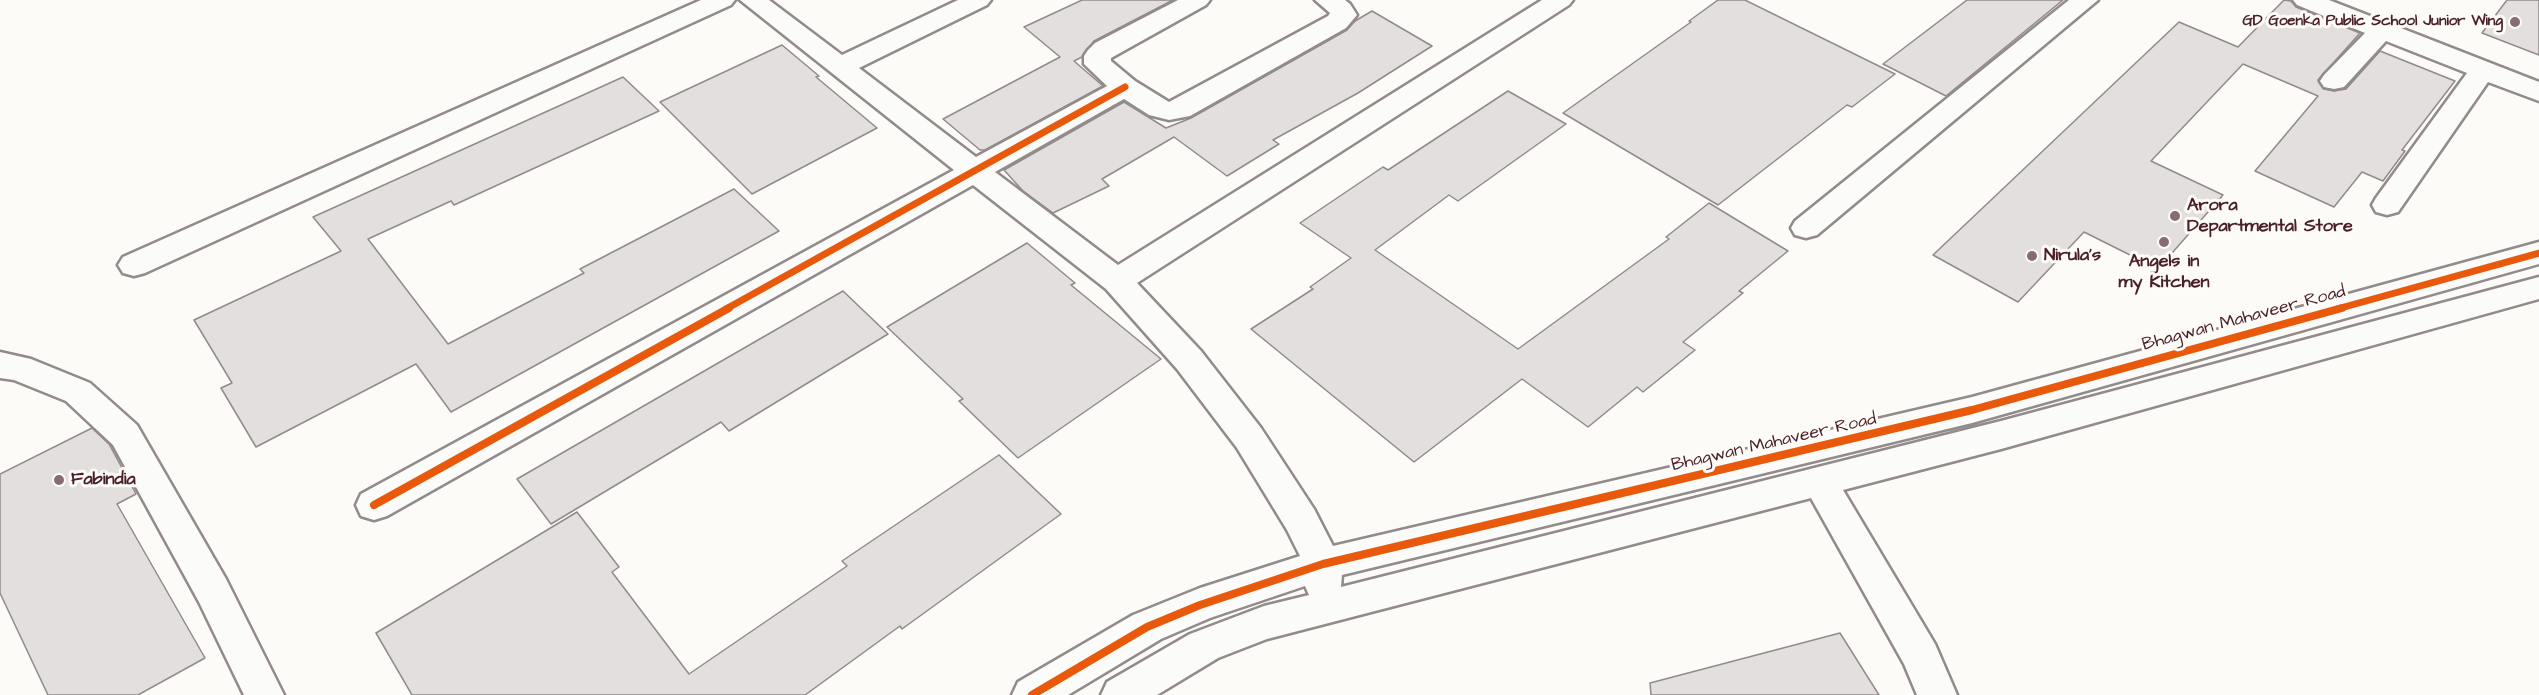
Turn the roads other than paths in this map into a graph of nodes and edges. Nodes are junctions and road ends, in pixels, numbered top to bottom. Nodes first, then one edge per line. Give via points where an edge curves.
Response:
1 (722, 0) edge
2 (753, 0) edge
3 (978, 0) edge
4 (1197, 0) edge
5 (1328, 0) edge
6 (1560, 0) edge
7 (2085, 0) edge
8 (2306, 0) edge
9 (2382, 30) junction
10 (839, 67) junction
11 (2483, 70) junction
12 (2334, 81) dead end
13 (1125, 87) junction
14 (2539, 92) edge
15 (972, 170) junction
16 (2387, 205) dead end
17 (1806, 228) dead end
18 (2539, 253) edge
19 (134, 265) dead end
20 (1118, 281) junction
21 (2539, 288) edge
22 (0, 365) edge
23 (1820, 482) junction
24 (374, 505) dead end
25 (1323, 564) junction
26 (1323, 608) junction
27 (264, 695) edge
28 (1032, 695) edge
29 (1121, 695) edge
30 (1937, 695) edge

1 - 19 street
2 - 10 street
3 - 10 street
4 - 13 street via 1097,56 1098,64
5 - 13 street via 1344,15 1337,22 1180,110 1159,109
6 - 20 street
7 - 17 street
8 - 9 street
9 - 11 street
9 - 12 street
10 - 15 street
11 - 14 street
11 - 16 street
13 - 15 street
15 - 20 street
15 - 24 street
18 - 25 street, Bhagwan Mahaveer Road via 1961,413
20 - 25 street via 1189,360 1249,438 1301,520
21 - 23 street
22 - 27 street via 19,368 78,392 125,435 213,591
23 - 26 street
23 - 30 street via 1921,656
25 - 26 street
25 - 28 street, Bhagwan Mahaveer Road via 1147,627
26 - 29 street via 1264,623 1204,646

